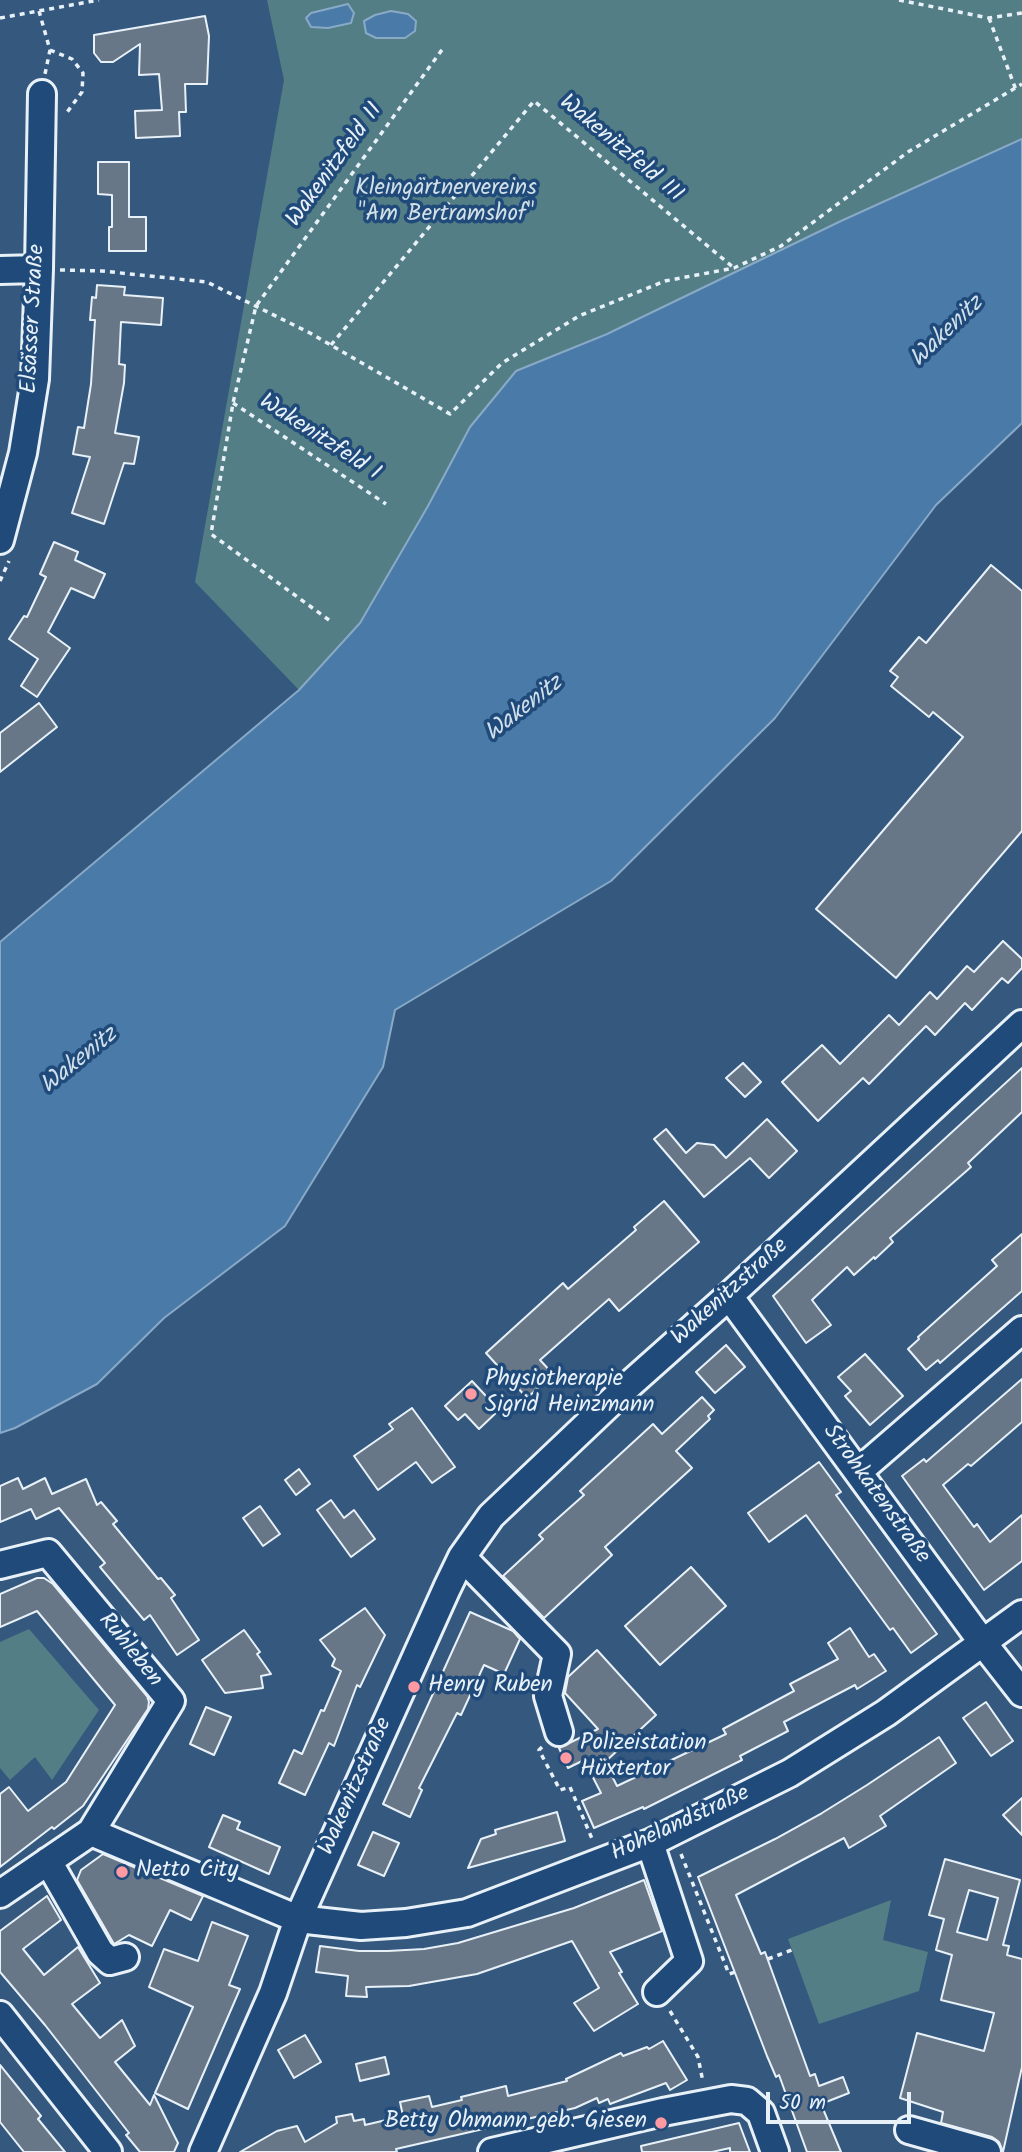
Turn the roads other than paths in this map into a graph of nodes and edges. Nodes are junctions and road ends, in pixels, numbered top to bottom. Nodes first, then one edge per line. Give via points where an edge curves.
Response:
1 (42, 94) road end
2 (50, 269) junction
3 (0, 270) edge
4 (0, 540) edge
5 (1022, 1024) edge
6 (729, 1296) junction
7 (1022, 1330) edge
8 (858, 1472) junction
9 (462, 1557) junction
10 (0, 1565) edge
11 (1022, 1614) edge
12 (983, 1643) junction
13 (1022, 1693) edge
14 (559, 1732) road end
15 (91, 1832) junction
16 (661, 1838) junction
17 (48, 1861) junction
18 (0, 1894) edge
19 (298, 1919) junction
20 (125, 1957) dead end
21 (657, 1992) road end
22 (0, 2015) edge
23 (909, 2130) dead end
24 (108, 2152) edge
25 (203, 2152) edge
26 (492, 2152) edge
27 (775, 2152) edge
28 (986, 2152) edge

1 - 2 street, Elsässer Straße
2 - 3 street
2 - 4 street, Elsässer Straße via 23,453
5 - 6 street, Wakenitzstraße
6 - 8 street, Strohkatenstraße
6 - 9 street, Wakenitzstraße via 491,1516
7 - 8 street
8 - 12 street, Strohkatenstraße
9 - 14 street via 557,1654 548,1696
9 - 19 street, Wakenitzstraße
10 - 15 street, Ruhleben via 48,1553 171,1701
11 - 12 street, Hohelandstraße
12 - 13 street, Strohkatenstraße
12 - 16 street, Hohelandstraße via 886,1713 790,1773
15 - 17 street
15 - 19 street, Hohelandstraße
16 - 19 street, Hohelandstraße via 467,1913 361,1927
16 - 21 street via 689,1961
17 - 18 street
17 - 20 street via 100,1952 110,1961
19 - 25 street, Wakenitzstraße via 273,1993
22 - 24 street
23 - 28 street
26 - 27 street via 731,2099 747,2101 761,2113

